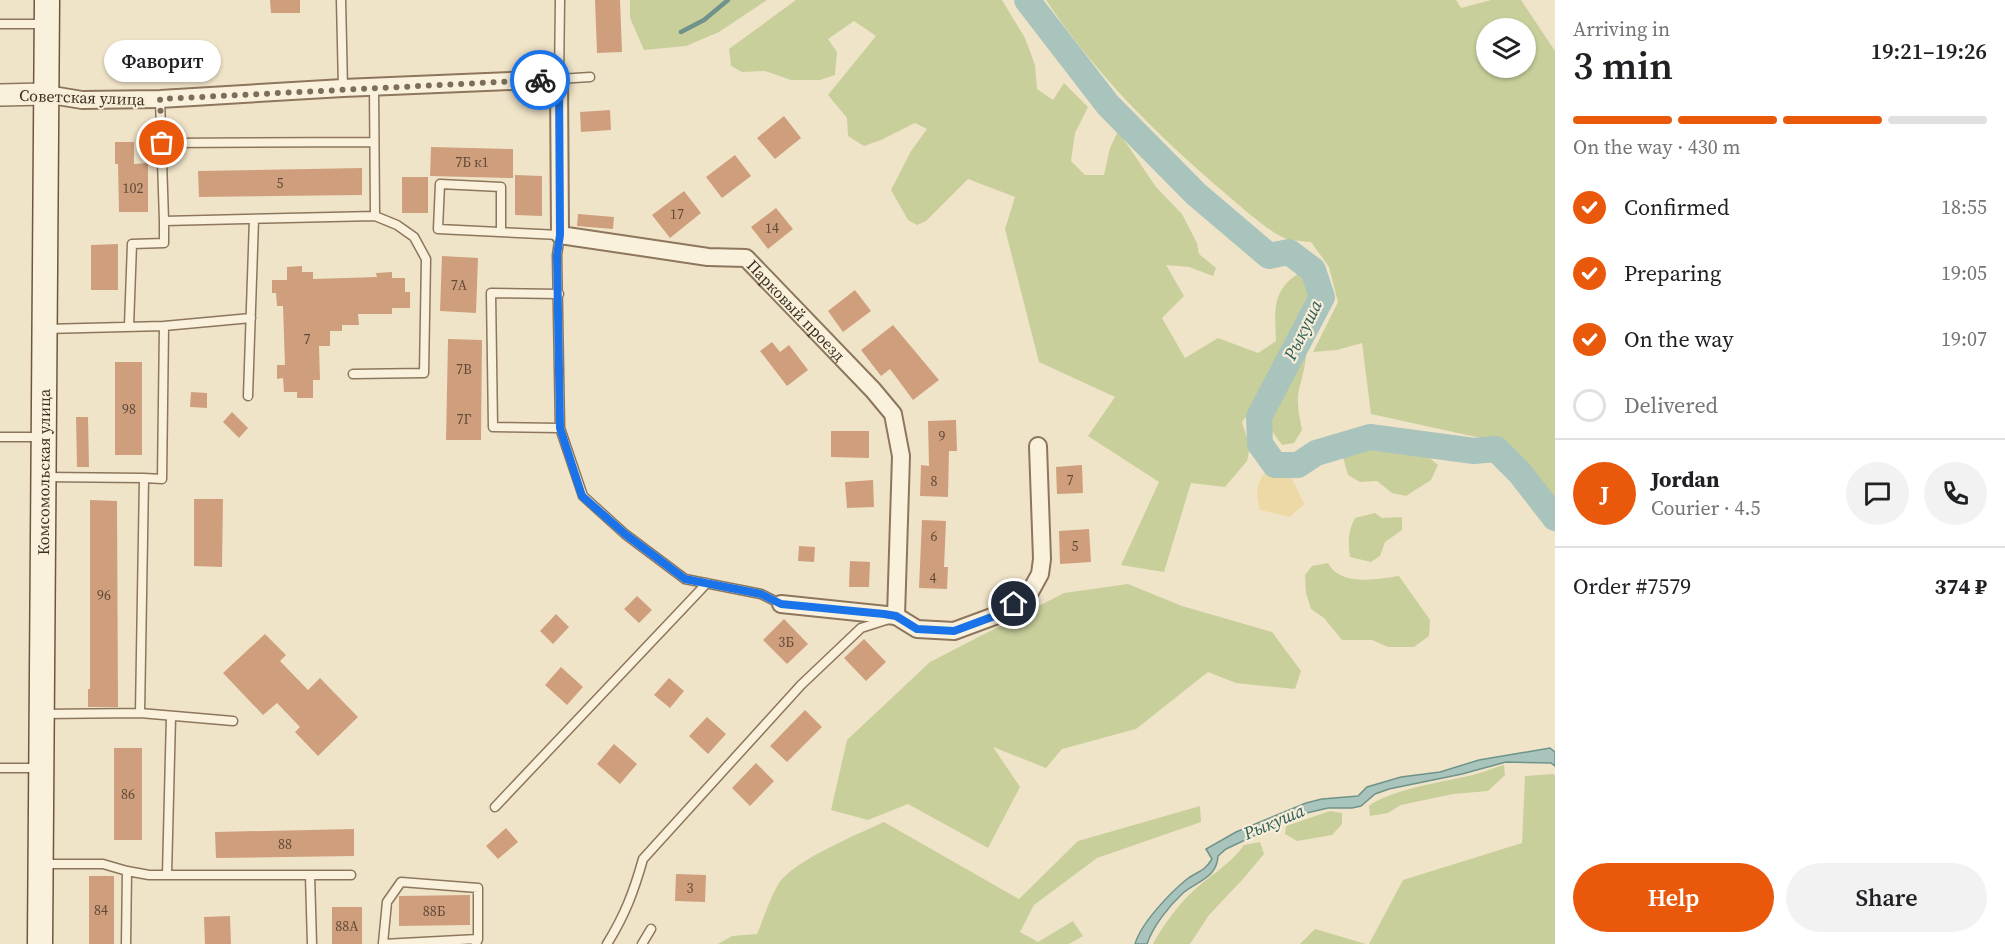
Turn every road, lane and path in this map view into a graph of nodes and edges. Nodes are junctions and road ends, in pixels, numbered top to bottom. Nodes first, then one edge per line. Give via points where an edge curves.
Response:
1 (47, 0) edge
2 (341, 0) edge
3 (560, 0) edge
4 (0, 24) edge
5 (47, 24) junction
6 (590, 77) dead end
7 (559, 79) junction
8 (374, 87) junction
9 (343, 88) junction
10 (46, 94) junction
11 (0, 95) edge
12 (160, 99) junction
13 (374, 142) junction
14 (162, 143) junction
15 (375, 216) junction
16 (254, 219) junction
17 (164, 221) junction
18 (501, 232) junction
19 (560, 235) junction
20 (559, 294) junction
21 (251, 318) junction
22 (129, 326) junction
23 (164, 326) junction
24 (45, 329) junction
25 (353, 374) dead end
26 (248, 396) dead end
27 (560, 428) junction
28 (0, 436) edge
29 (44, 437) junction
30 (1038, 446) dead end
31 (44, 477) junction
32 (144, 478) junction
33 (707, 583) junction
34 (781, 604) joint
35 (896, 616) junction
36 (140, 713) junction
37 (42, 714) junction
38 (171, 716) junction
39 (232, 722) dead end
40 (0, 768) edge
41 (41, 768) junction
42 (495, 807) dead end
43 (41, 864) junction
44 (127, 871) junction
45 (167, 875) junction
46 (310, 875) junction
47 (351, 875) dead end
48 (651, 929) dead end
49 (477, 942) edge
50 (40, 944) edge
51 (126, 944) edge
52 (312, 944) edge
53 (383, 944) edge
54 (607, 944) edge
55 (642, 944) edge

1 - 5 main road, Комсомольская улица
2 - 9 lane
3 - 7 lane
4 - 5 lane
5 - 10 main road, Комсомольская улица
6 - 7 lane
7 - 8 street, Советская улица
7 - 19 street
8 - 9 street, Советская улица
8 - 13 lane
9 - 12 street, Советская улица
10 - 11 street, Советская улица
10 - 12 street, Советская улица via 82,100
10 - 24 main road, Комсомольская улица
12 - 14 lane
13 - 14 lane
13 - 15 lane
14 - 17 lane
15 - 16 lane
15 - 25 lane via 414,237 426,259 424,373
16 - 17 lane
16 - 21 lane
17 - 22 lane via 164,243 132,244
18 - 18 lane via 438,229 440,184 501,187
18 - 19 lane
19 - 20 lane
19 - 35 street, Парковый проезд via 708,257 746,258 873,390 893,414 901,456
20 - 27 lane
20 - 27 lane via 491,293 493,427
21 - 23 lane
21 - 26 lane
22 - 23 lane
22 - 24 lane
23 - 32 lane via 162,479
24 - 29 main road, Комсомольская улица
27 - 33 lane via 582,496 685,579
28 - 29 lane
29 - 31 main road, Комсомольская улица
30 - 35 street via 1042,559 1040,574 1029,594 1000,614 954,631 917,629
31 - 32 lane
31 - 37 main road, Комсомольская улица
32 - 36 lane
33 - 34 lane via 761,594
33 - 42 lane
34 - 35 street
35 - 54 lane via 861,628 835,652 643,859 627,909
36 - 37 lane
36 - 38 lane
37 - 41 main road, Комсомольская улица
38 - 39 lane
38 - 45 lane
40 - 41 lane
41 - 43 main road, Комсомольская улица
43 - 44 lane via 103,864
43 - 50 main road, Комсомольская улица
44 - 45 lane
44 - 51 lane
45 - 46 lane
46 - 47 lane
46 - 52 lane
48 - 55 lane
49 - 53 lane
49 - 53 lane via 478,888 401,882 387,902

